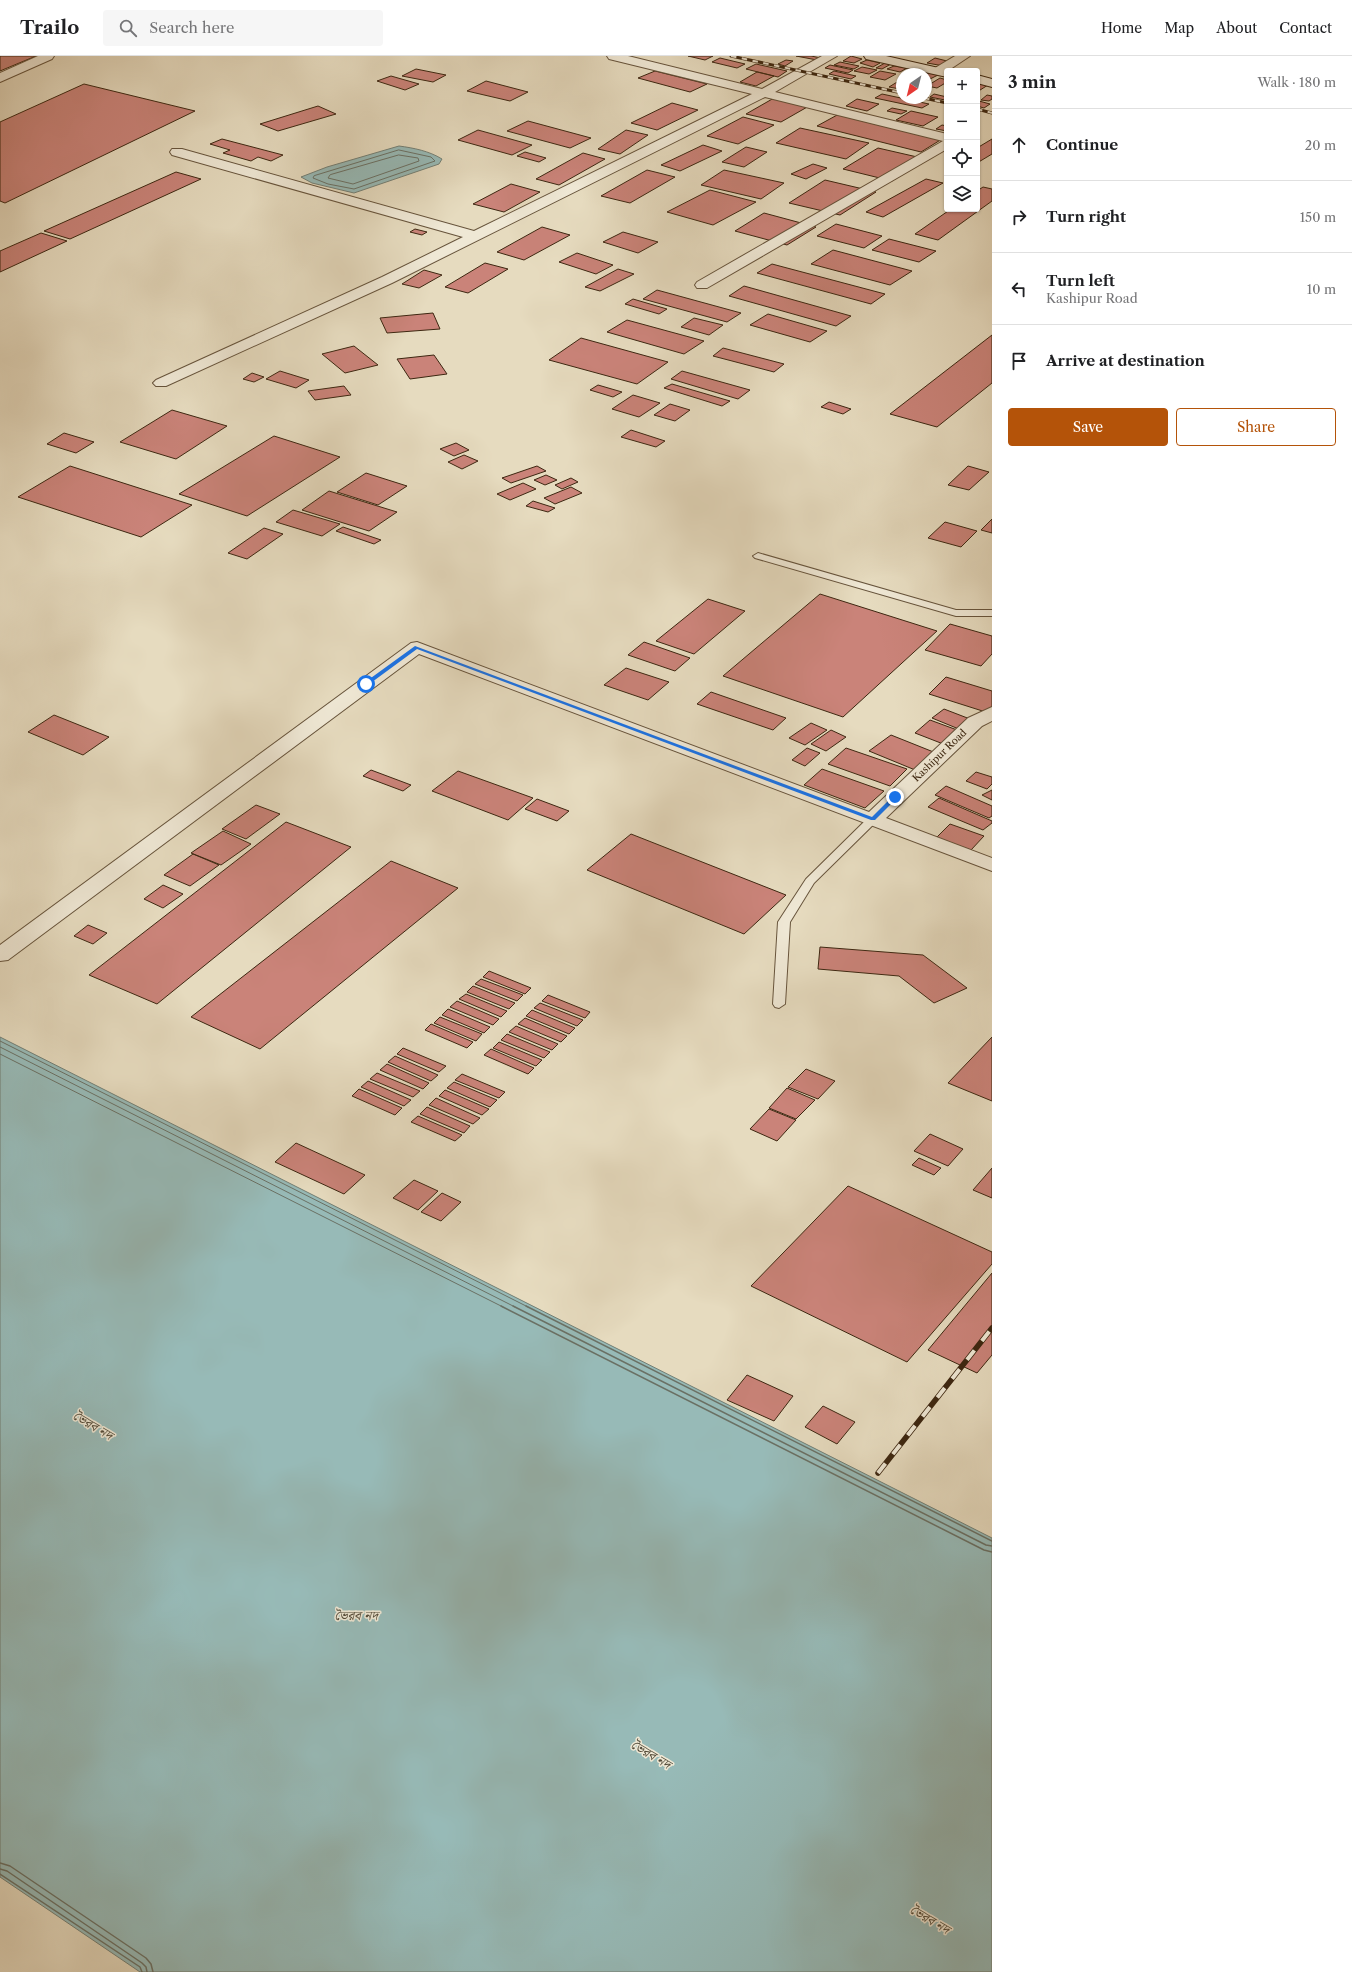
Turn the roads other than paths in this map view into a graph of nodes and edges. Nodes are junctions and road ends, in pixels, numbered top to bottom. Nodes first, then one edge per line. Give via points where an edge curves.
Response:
1 (48, 56) edge
2 (613, 56) edge
3 (831, 56) edge
4 (870, 56) edge
5 (891, 56) edge
6 (964, 56) edge
7 (947, 68) edge
8 (944, 70) edge
9 (980, 75) edge
10 (0, 78) edge
11 (992, 78) edge
12 (980, 80) edge
13 (992, 83) edge
14 (762, 94) junction
15 (944, 137) edge
16 (944, 146) edge
17 (177, 152) dead end
18 (475, 236) junction
19 (702, 285) dead end
20 (161, 383) dead end
21 (758, 556) dead end
22 (992, 614) edge
23 (992, 713) edge
24 (873, 819) junction
25 (992, 866) edge
26 (0, 955) edge
27 (779, 1004) dead end

1 - 10 street
2 - 14 street
3 - 14 street
4 - 8 street
5 - 8 street
6 - 7 street
9 - 11 street
12 - 13 street
14 - 15 street
14 - 18 street
16 - 19 street
17 - 18 street
18 - 20 street via 387,280
21 - 22 lane via 956,613
23 - 24 street, Kashipur Road via 975,722
24 - 25 street
24 - 26 street via 416,647
24 - 27 lane via 810,881 784,922

